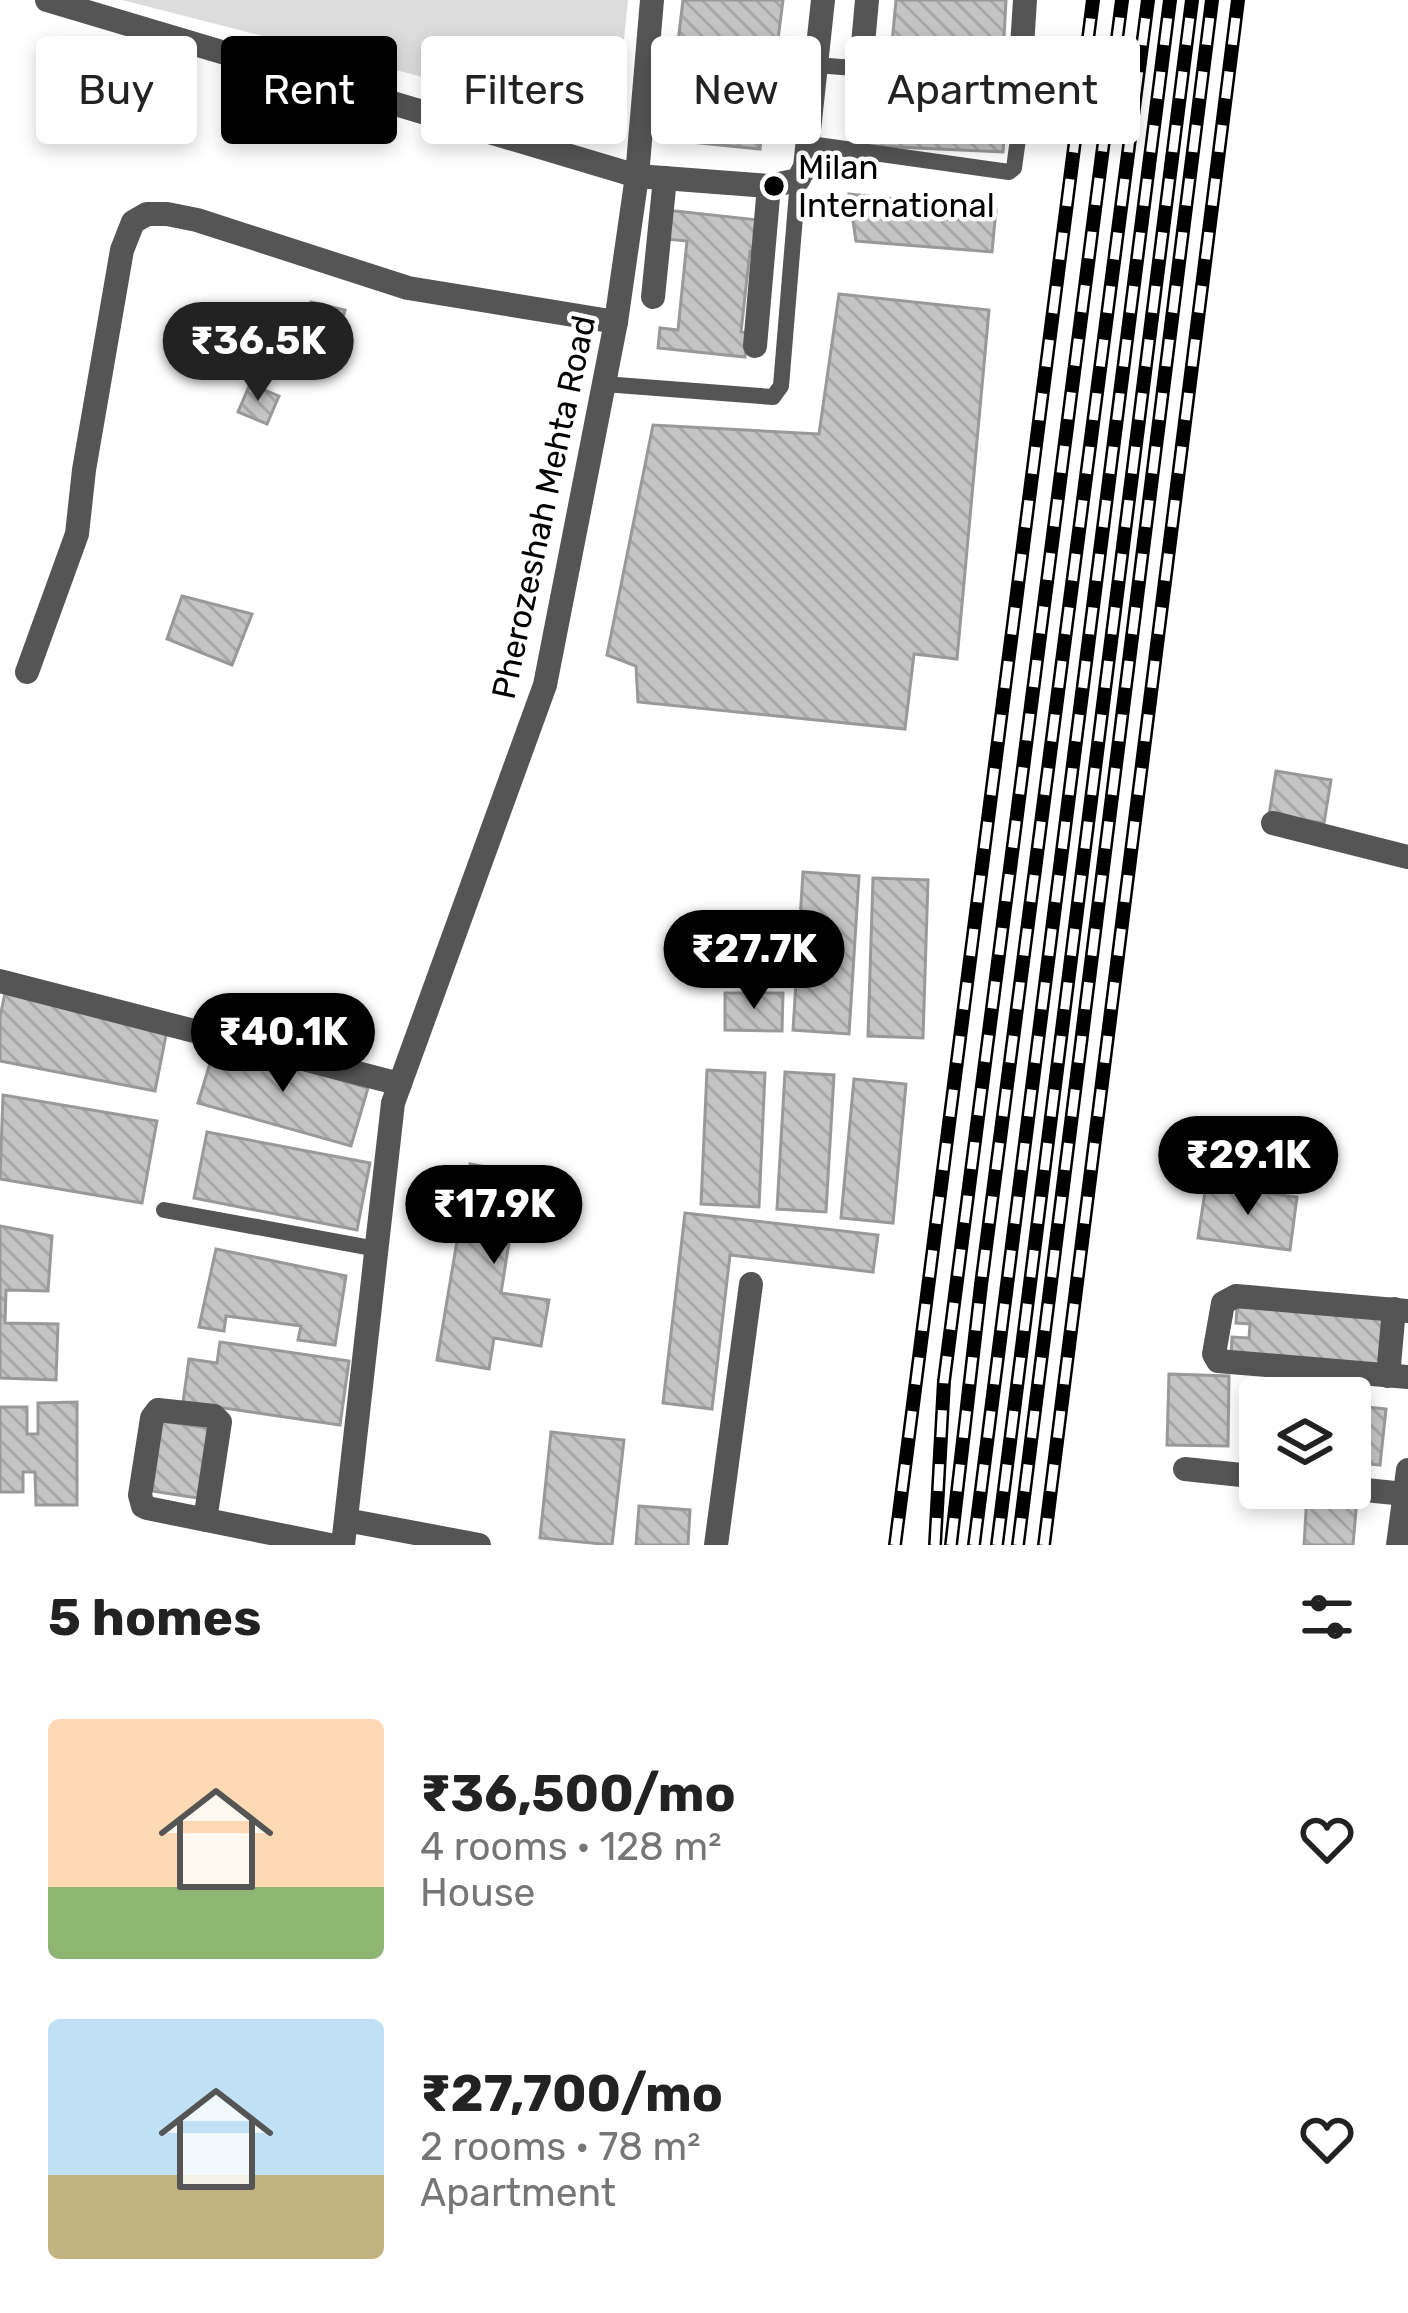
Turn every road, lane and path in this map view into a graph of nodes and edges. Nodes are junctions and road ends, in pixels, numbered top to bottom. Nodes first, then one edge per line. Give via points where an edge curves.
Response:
1 (47, 0) edge
2 (652, 0) edge
3 (823, 0) edge
4 (867, 0) edge
5 (1025, 0) edge
6 (819, 36) edge
7 (821, 65) edge
8 (810, 144) joint
9 (637, 176) junction
10 (665, 178) junction
11 (780, 184) junction
12 (652, 296) dead end
13 (616, 322) junction
14 (754, 346) dead end
15 (604, 384) junction
16 (27, 672) dead end
17 (1273, 823) dead end
18 (1408, 857) edge
19 (0, 981) edge
20 (400, 1084) junction
21 (164, 1210) dead end
22 (377, 1249) junction
23 (751, 1284) dead end
24 (1401, 1310) edge
25 (1398, 1377) edge
26 (1185, 1469) dead end
27 (1239, 1475) edge
28 (1406, 1482) edge
29 (1371, 1485) edge
30 (205, 1520) junction
31 (345, 1533) edge
32 (392, 1537) edge
33 (330, 1545) edge
34 (479, 1545) edge
35 (716, 1545) edge
36 (1398, 1545) edge

1 - 9 street
2 - 9 street, Pherozeshah Mehta Road
3 - 6 street
4 - 5 street via 862,44 869,55 1011,67 1021,62
7 - 8 lane via 1019,81 1025,88 1010,172
8 - 11 street
9 - 10 street
9 - 13 street, Pherozeshah Mehta Road
10 - 11 street
10 - 12 street
11 - 14 street
11 - 15 lane via 781,386 773,397
13 - 15 street, Pherozeshah Mehta Road
13 - 16 street via 408,288 197,220 147,214 133,222 77,534
15 - 20 street, Pherozeshah Mehta Road via 545,685
17 - 18 street
19 - 20 street
20 - 22 street, Pherozeshah Mehta Road
21 - 22 lane
22 - 31 street, Pherozeshah Mehta Road
23 - 35 street
24 - 25 street
24 - 25 street via 1236,1296 1223,1303 1214,1354 1218,1361
26 - 27 street
28 - 29 street
28 - 36 street
30 - 30 street via 141,1502 158,1409 220,1422
30 - 33 street
31 - 32 street
32 - 34 street

